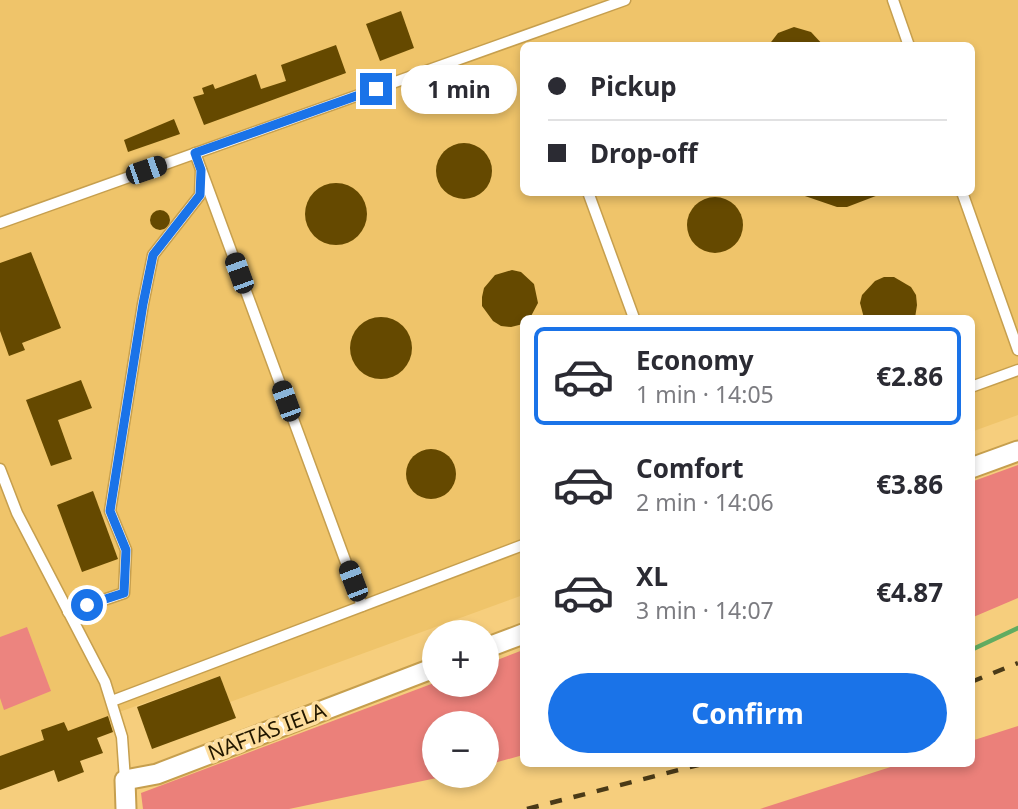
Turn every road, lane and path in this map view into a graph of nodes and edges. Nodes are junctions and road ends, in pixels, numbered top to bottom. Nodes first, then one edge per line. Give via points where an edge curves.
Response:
1 (625, 0) edge
2 (893, 0) edge
3 (531, 34) junction
4 (534, 42) edge
5 (908, 42) edge
6 (195, 153) junction
7 (201, 170) junction
8 (589, 196) edge
9 (963, 196) edge
10 (0, 223) edge
11 (633, 315) edge
12 (1018, 349) edge
13 (1018, 370) edge
14 (975, 386) edge
15 (1018, 451) edge
16 (975, 467) edge
17 (0, 469) edge
18 (520, 546) edge
19 (362, 606) junction
20 (68, 612) junction
21 (520, 635) edge
22 (499, 643) edge
23 (422, 673) edge
24 (112, 701) junction
25 (125, 780) junction
26 (126, 809) edge

1 - 3 lane
2 - 5 lane
3 - 4 lane
3 - 6 lane
6 - 7 lane
6 - 10 lane
7 - 19 lane
7 - 20 lane via 200,195 153,255 143,304 110,511 126,550 124,593
8 - 11 lane
9 - 12 lane
13 - 14 lane
15 - 16 street
17 - 20 lane via 17,513
18 - 19 lane
19 - 24 lane
20 - 24 lane
21 - 22 street
23 - 25 street, NAFTAS IELA via 157,774
24 - 25 lane via 122,737
25 - 26 street

